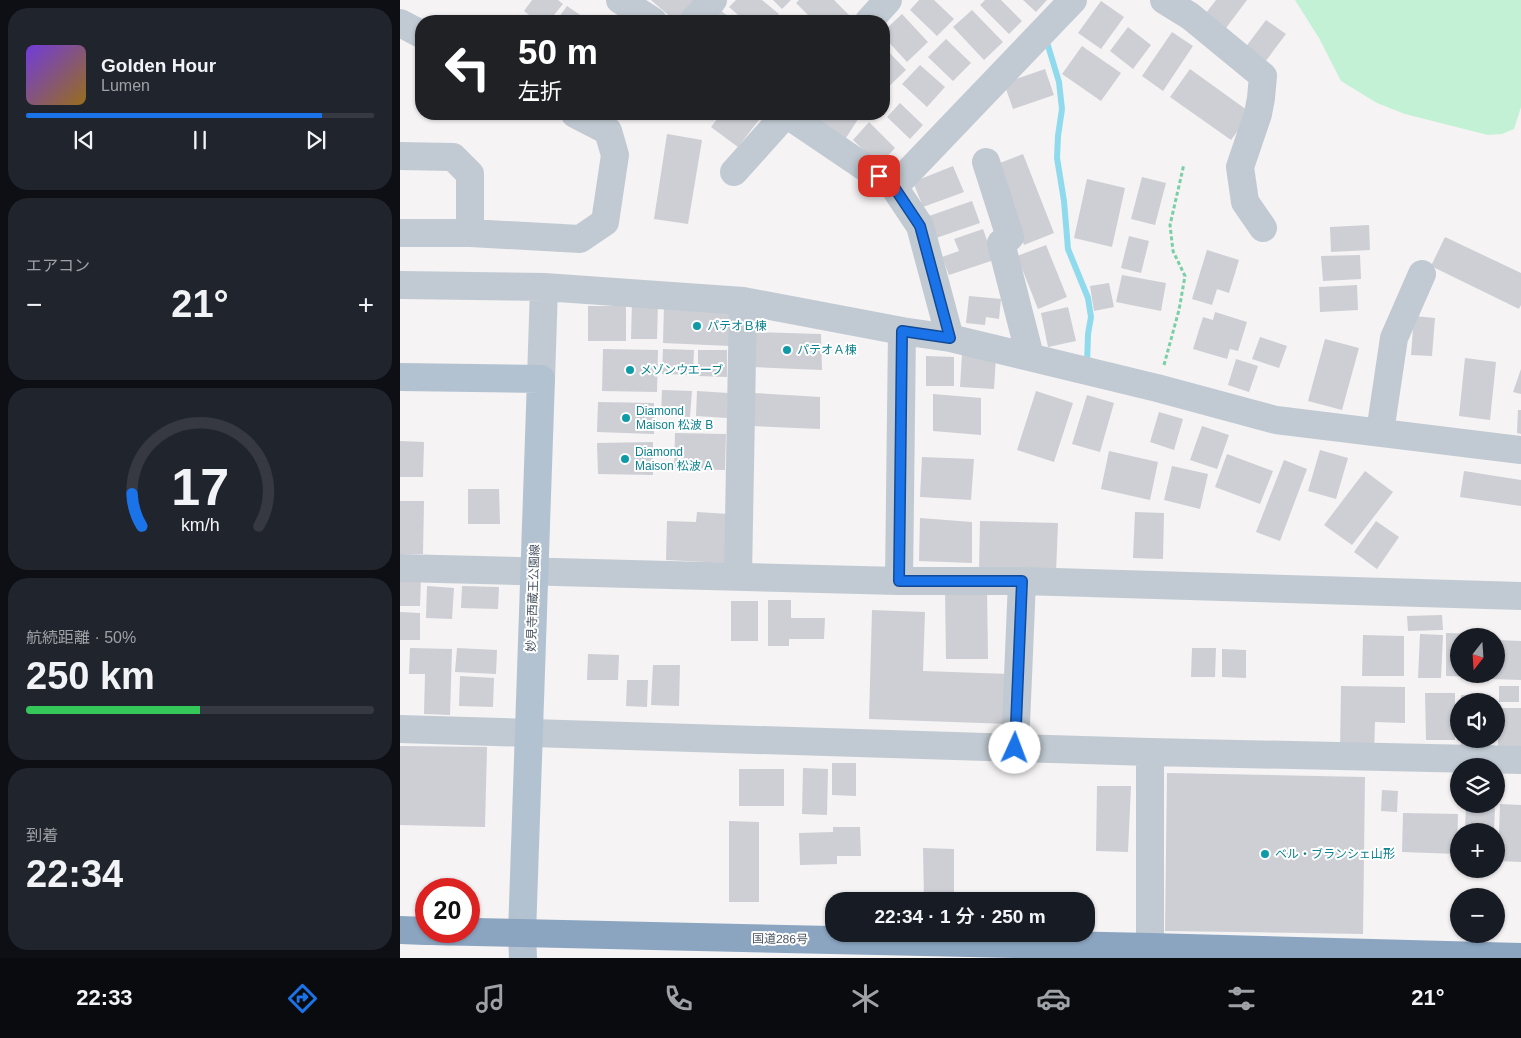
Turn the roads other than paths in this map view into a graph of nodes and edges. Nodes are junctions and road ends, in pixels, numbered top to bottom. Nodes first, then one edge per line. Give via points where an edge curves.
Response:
1 (620, 0) edge
2 (713, 0) edge
3 (888, 0) edge
4 (1073, 0) edge
5 (1164, 0) edge
6 (644, 15) edge
7 (699, 15) edge
8 (874, 15) edge
9 (400, 23) edge
10 (415, 31) edge
11 (586, 120) edge
12 (781, 120) edge
13 (795, 120) edge
14 (400, 156) edge
15 (986, 162) dead end
16 (734, 172) dead end
17 (894, 187) junction
18 (1262, 228) dead end
19 (400, 233) edge
20 (470, 233) junction
21 (1422, 274) dead end
22 (400, 285) edge
23 (544, 287) junction
24 (743, 301) junction
25 (902, 331) junction
26 (950, 338) junction
27 (1030, 356) junction
28 (400, 377) edge
29 (541, 379) junction
30 (1380, 432) junction
31 (1521, 450) edge
32 (400, 568) edge
33 (534, 571) junction
34 (738, 576) junction
35 (899, 581) junction
36 (1022, 581) junction
37 (1521, 596) edge
38 (400, 729) edge
39 (528, 734) junction
40 (1015, 748) junction
41 (1150, 752) junction
42 (1521, 760) edge
43 (400, 930) edge
44 (415, 931) edge
45 (480, 939) edge
46 (523, 946) edge
47 (1150, 946) junction
48 (1521, 958) edge

1 - 6 street
2 - 7 street
3 - 8 street
4 - 17 street
5 - 18 street via 1190,16 1263,76 1258,114 1240,167 1245,202
9 - 10 street
11 - 20 street via 608,131 615,155 605,222 580,239
12 - 16 street
13 - 17 street
14 - 20 street via 453,157 470,174
15 - 27 street via 1010,238 1001,243
17 - 26 street via 920,226
19 - 20 street
21 - 30 street via 1394,338
22 - 23 street
23 - 24 street
23 - 29 street
24 - 25 street
24 - 34 street
25 - 26 street
25 - 35 street
26 - 27 street
27 - 30 street via 1276,420
28 - 29 main road
29 - 33 main road, 妙見寺西蔵王公園線
30 - 31 street
32 - 33 street
33 - 34 street
33 - 39 main road, 妙見寺西蔵王公園線
34 - 35 street
35 - 36 street
36 - 37 street
36 - 40 street
38 - 39 street
39 - 40 street
39 - 46 main road, 妙見寺西蔵王公園線
40 - 41 street
41 - 42 street
41 - 47 street
43 - 44 highway, 国道286号
45 - 46 highway, 国道286号
46 - 47 highway, 国道286号
47 - 48 highway, 国道286号

